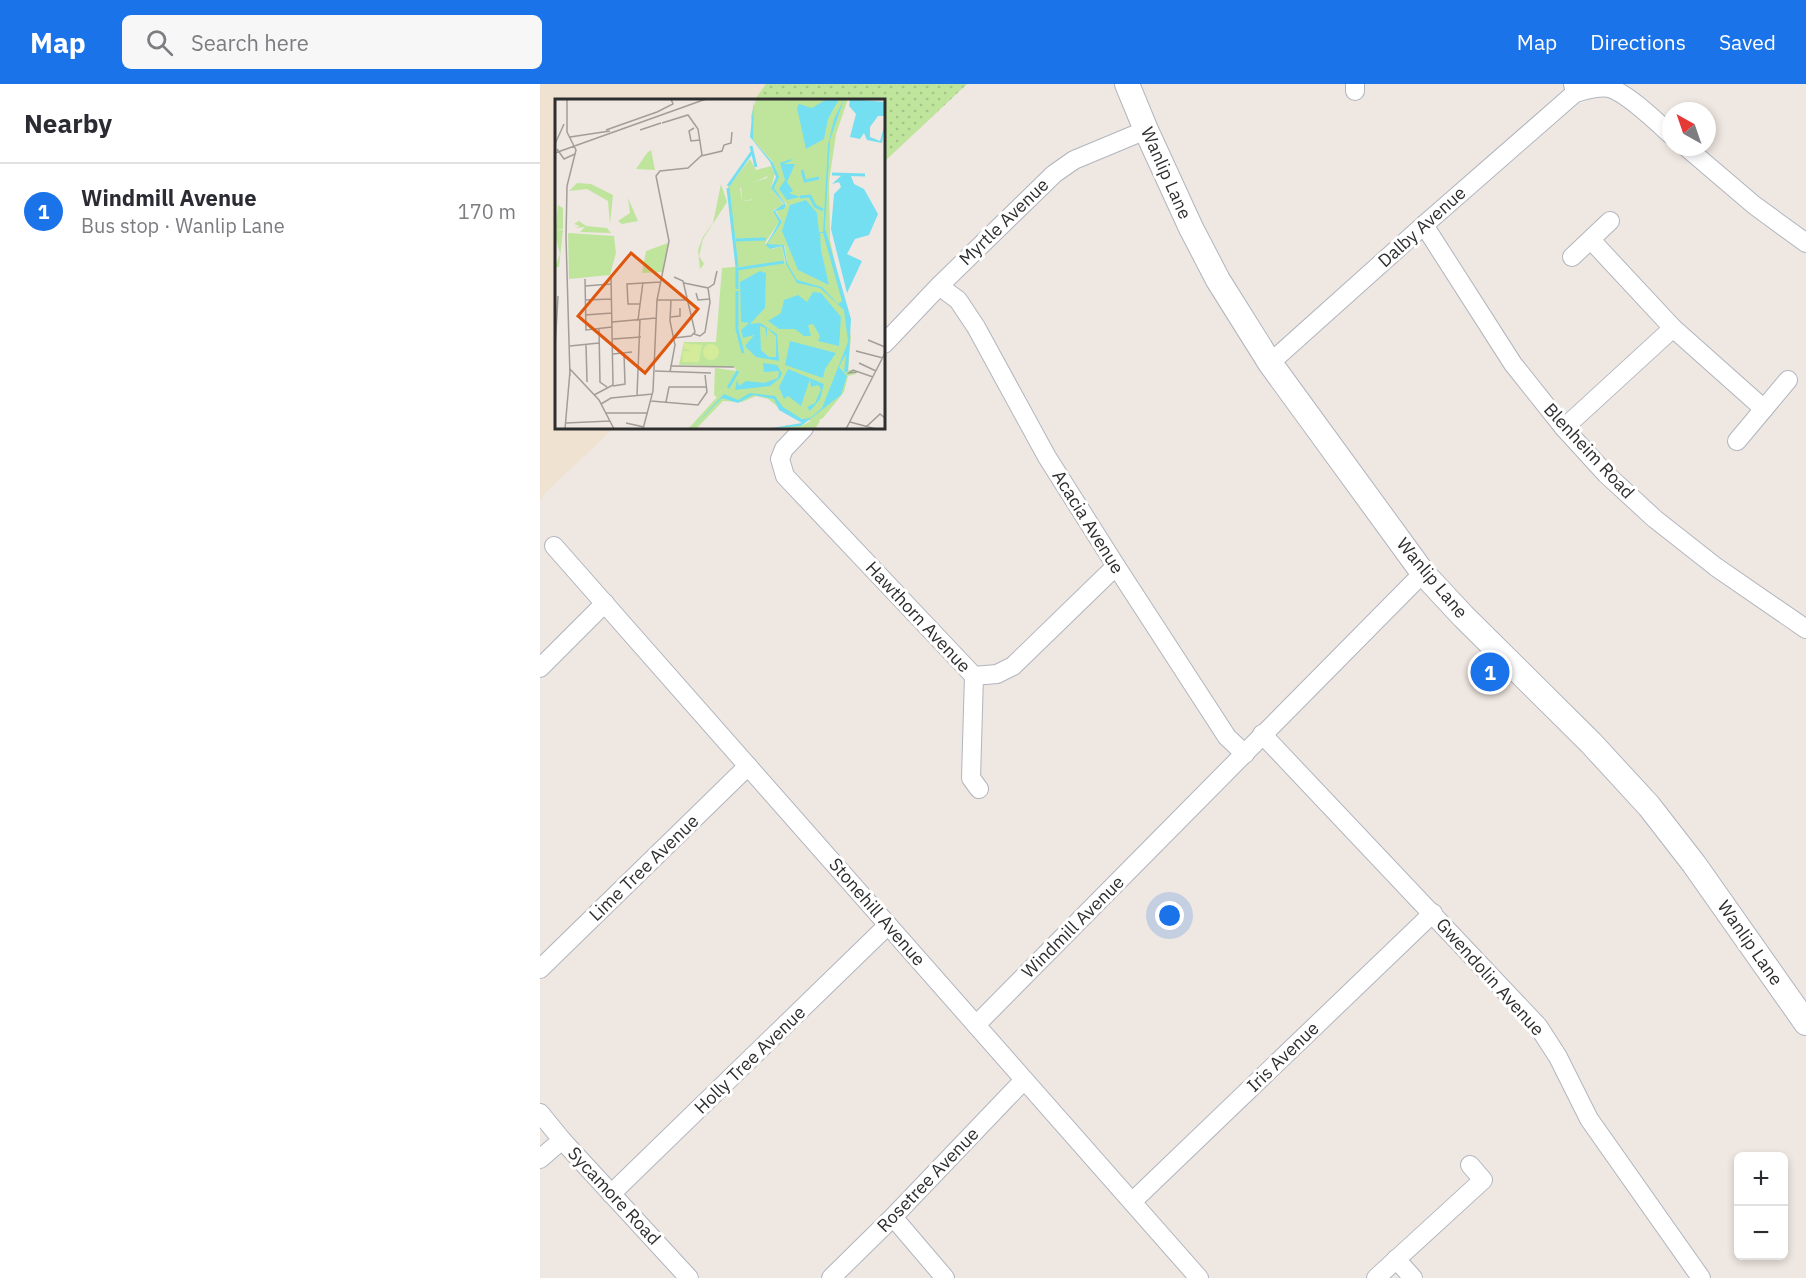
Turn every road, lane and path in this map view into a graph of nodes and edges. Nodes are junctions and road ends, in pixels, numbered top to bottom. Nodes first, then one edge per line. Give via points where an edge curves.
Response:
1 (1127, 84) edge
2 (1574, 88) edge
3 (1662, 128) edge
4 (1146, 130) junction
5 (1697, 156) edge
6 (1610, 221) dead end
7 (1424, 225) junction
8 (1591, 240) junction
9 (1806, 243) edge
10 (1572, 257) dead end
11 (939, 286) junction
12 (1673, 328) junction
13 (885, 343) edge
14 (1270, 363) junction
15 (1788, 380) dead end
16 (1764, 408) junction
17 (1564, 428) junction
18 (803, 429) edge
19 (1737, 441) dead end
20 (554, 546) dead end
21 (1116, 566) junction
22 (1423, 573) junction
23 (605, 603) junction
24 (1806, 629) edge
25 (540, 668) edge
26 (974, 676) junction
27 (1262, 734) junction
28 (1245, 754) junction
29 (748, 766) junction
30 (971, 779) dead end
31 (1433, 913) junction
32 (888, 926) junction
33 (540, 969) edge
34 (1806, 1023) edge
35 (976, 1025) junction
36 (1024, 1080) junction
37 (540, 1113) edge
38 (562, 1140) junction
39 (540, 1159) edge
40 (1470, 1165) dead end
41 (612, 1194) junction
42 (1133, 1202) junction
43 (893, 1217) junction
44 (1396, 1259) junction
45 (689, 1278) edge
46 (831, 1278) edge
47 (945, 1278) edge
48 (1199, 1278) edge
49 (1376, 1278) edge
50 (1413, 1278) edge
51 (1701, 1278) edge

1 - 4 street, Wanlip Lane
2 - 3 street via 1609,88
2 - 7 street, Dalby Avenue
4 - 11 street, Myrtle Avenue via 1074,160 1054,174
4 - 14 street, Wanlip Lane via 1218,280
5 - 9 street
6 - 8 street
7 - 14 street, Dalby Avenue
7 - 17 street, Blenheim Road via 1513,364
8 - 10 street
8 - 12 street
11 - 13 street, Myrtle Avenue
11 - 21 street, Acacia Avenue via 958,300 976,327 1047,457
12 - 16 street
12 - 17 street
14 - 22 street, Wanlip Lane
15 - 16 street
16 - 19 street
17 - 24 street, Blenheim Road via 1655,519
18 - 26 street, Hawthorn Avenue via 784,449 780,459 784,476
20 - 23 street, Stonehill Avenue
21 - 26 street, Hawthorn Avenue via 1013,666 997,674
21 - 28 street, Acacia Avenue via 1227,737
22 - 27 street, Windmill Avenue
22 - 34 street, Wanlip Lane via 1649,806
23 - 25 street
23 - 29 street, Stonehill Avenue
26 - 30 street
27 - 28 street, Windmill Avenue
27 - 31 street, Gwendolin Avenue
28 - 35 street, Windmill Avenue
29 - 32 street, Stonehill Avenue
29 - 33 street, Lime Tree Avenue
31 - 42 street, Iris Avenue
31 - 51 street, Gwendolin Avenue via 1538,1026 1589,1119
32 - 35 street, Stonehill Avenue
32 - 41 street, Holly Tree Avenue
35 - 36 street, Stonehill Avenue
36 - 42 street, Stonehill Avenue
36 - 43 street, Rosetree Avenue
37 - 38 street, Sycamore Road
38 - 39 street
38 - 41 street, Sycamore Road
40 - 44 street via 1483,1180
41 - 45 street, Sycamore Road
42 - 48 street, Stonehill Avenue
43 - 46 street, Rosetree Avenue
43 - 47 street
44 - 49 street
44 - 50 street

